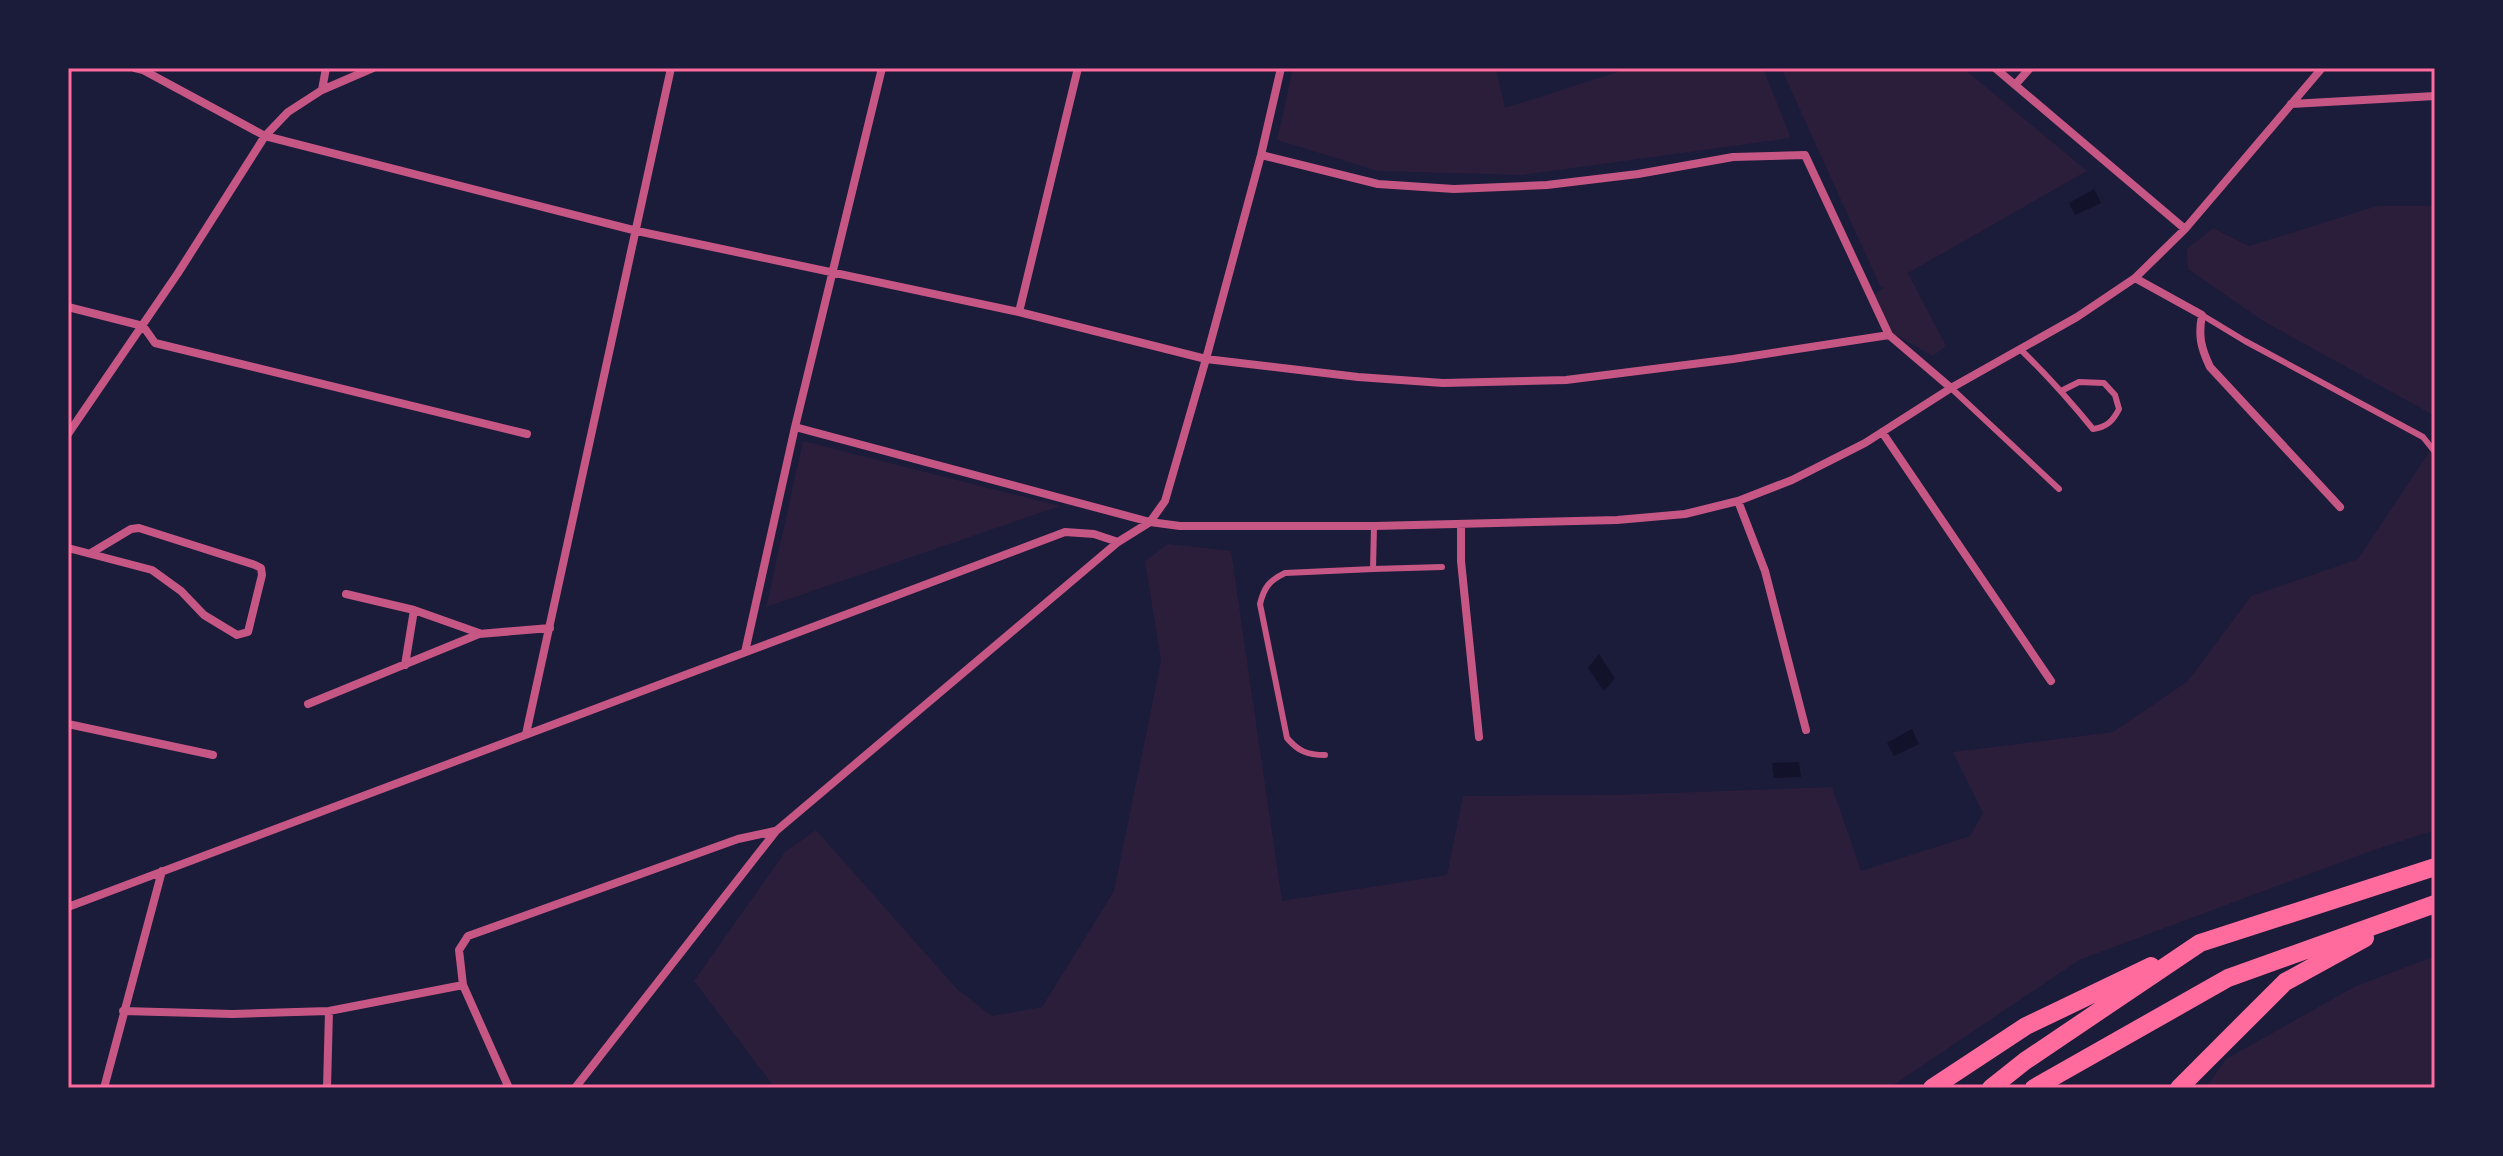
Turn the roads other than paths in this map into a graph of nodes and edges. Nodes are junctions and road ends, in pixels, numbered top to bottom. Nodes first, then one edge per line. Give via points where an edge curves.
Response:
1 (326, 68) edge
2 (373, 68) edge
3 (671, 68) edge
4 (882, 68) edge
5 (1078, 68) edge
6 (1281, 68) edge
7 (1995, 68) edge
8 (2030, 68) edge
9 (2322, 68) edge
10 (141, 69) edge
11 (2015, 85) junction
12 (322, 90) junction
13 (2435, 96) edge
14 (2291, 104) junction
15 (265, 136) junction
16 (1261, 155) junction
17 (2185, 229) junction
18 (637, 231) junction
19 (834, 271) junction
20 (2135, 278) junction
21 (68, 307) edge
22 (1019, 312) junction
23 (2202, 315) junction
24 (143, 326) junction
25 (1889, 335) junction
26 (2020, 349) junction
27 (1206, 359) junction
28 (1951, 388) junction
29 (2061, 391) junction
30 (795, 427) junction
31 (1882, 432) junction
32 (68, 434) edge
33 (527, 434) dead end
34 (2435, 452) edge
35 (2059, 489) dead end
36 (1738, 501) junction
37 (2340, 507) dead end
38 (1150, 522) junction
39 (1461, 524) junction
40 (1374, 526) junction
41 (1118, 542) junction
42 (68, 548) edge
43 (91, 553) junction
44 (1442, 567) dead end
45 (1373, 569) junction
46 (346, 594) dead end
47 (414, 610) junction
48 (550, 628) junction
49 (479, 634) junction
50 (745, 652) junction
51 (405, 665) junction
52 (2051, 681) dead end
53 (308, 704) dead end
54 (68, 724) edge
55 (1806, 730) dead end
56 (526, 734) junction
57 (1479, 737) dead end
58 (213, 755) dead end
59 (1325, 755) dead end
60 (776, 831) junction
61 (2435, 867) edge
62 (162, 871) junction
63 (2427, 906) edge
64 (68, 907) edge
65 (2200, 943) junction
66 (463, 985) junction
67 (123, 1011) junction
68 (329, 1011) junction
69 (104, 1088) edge
70 (327, 1088) edge
71 (509, 1088) edge
72 (575, 1088) edge
73 (1932, 1088) edge
74 (1991, 1088) edge
75 (2034, 1088) edge
76 (2179, 1088) edge

1 - 12 street
2 - 12 street
3 - 18 street
4 - 19 street
5 - 22 street
6 - 16 street
7 - 11 street
8 - 11 street
9 - 14 street
10 - 15 street
11 - 17 street
12 - 15 street via 288,112
13 - 14 street
14 - 17 street
15 - 18 street
15 - 24 street
16 - 25 street via 1378,184 1454,189 1547,185 1733,157 1805,155
16 - 27 street
17 - 20 street
18 - 19 street
18 - 48 street
19 - 22 street
19 - 30 street
20 - 23 street
20 - 26 street
21 - 24 street
22 - 27 street
23 - 34 lane via 2423,437
23 - 37 street via 2200,346 2210,367
24 - 32 street
24 - 33 street via 155,343
25 - 27 street via 1550,380 1429,382
25 - 28 street
26 - 28 street
26 - 29 lane
27 - 38 street via 1165,501
28 - 31 street
28 - 35 lane
29 - 29 lane via 2093,429 2104,427 2119,409 2104,383 2079,382
30 - 38 street
30 - 50 street
31 - 36 street via 1792,480
31 - 52 street
36 - 39 street via 1685,514 1617,520
36 - 55 street via 1765,571
38 - 40 street
38 - 41 street
39 - 40 street
39 - 57 street
40 - 45 lane
41 - 50 street via 1065,532
41 - 60 street
42 - 43 street
43 - 43 street via 152,570 204,615 237,635 248,632 261,568 139,528
44 - 45 lane
45 - 59 lane via 1285,573 1264,589 1260,604 1287,738 1308,755
46 - 47 street
47 - 49 street
47 - 51 street
48 - 49 street
48 - 56 street
49 - 51 street
50 - 56 street
51 - 53 street
54 - 58 street
56 - 62 street
60 - 66 street via 738,839 468,936 459,950
60 - 72 street
61 - 65 main road
62 - 64 street
62 - 67 street
63 - 75 main road via 2228,978
63 - 76 main road via 2285,982
65 - 73 main road via 2026,1026
65 - 74 main road
66 - 68 street
66 - 71 street
67 - 68 street
67 - 69 street
68 - 70 street

